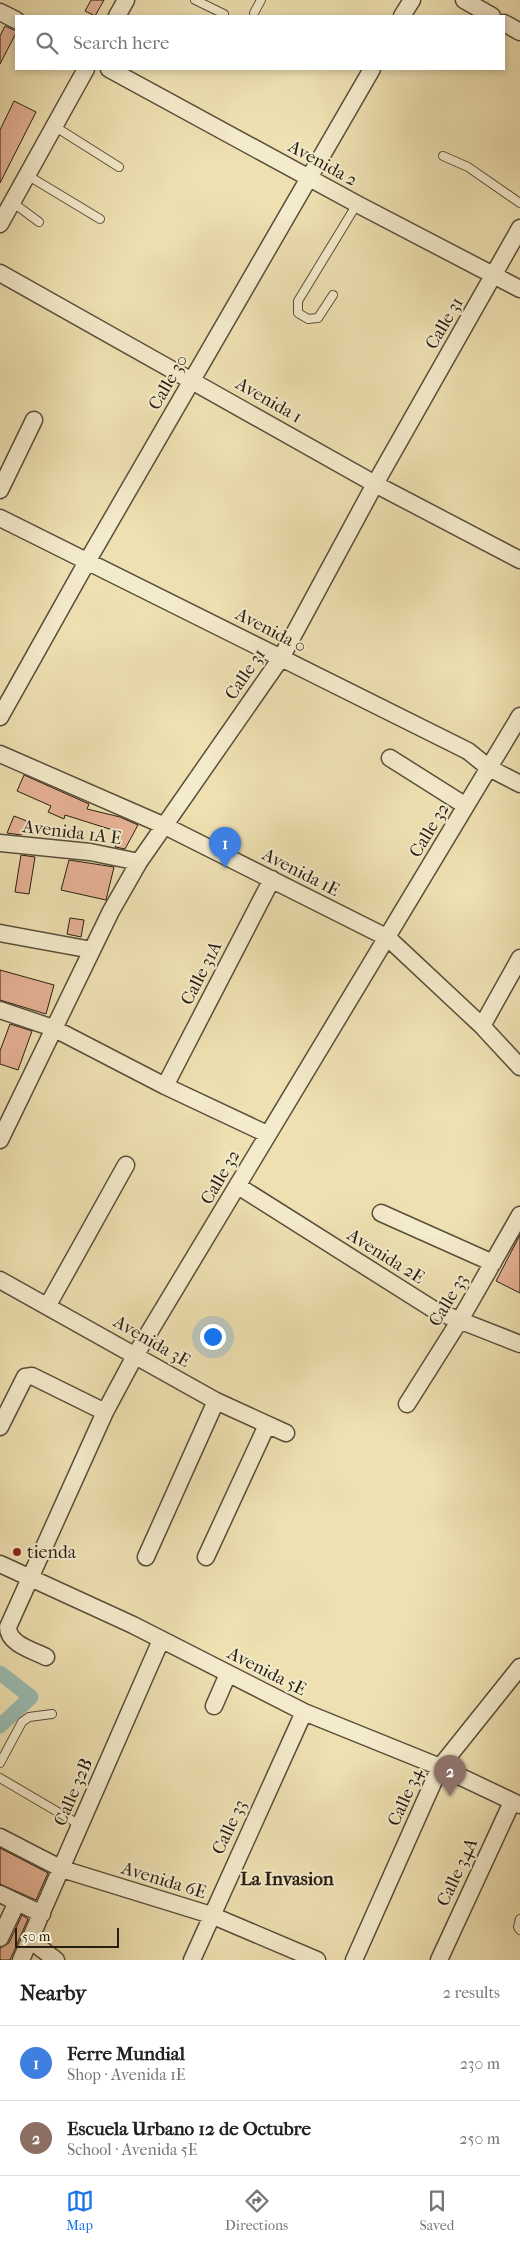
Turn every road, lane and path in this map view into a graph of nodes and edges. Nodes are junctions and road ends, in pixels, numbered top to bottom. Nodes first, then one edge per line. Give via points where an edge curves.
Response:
1 (126, 0) edge
2 (195, 0) edge
3 (261, 0) edge
4 (412, 0) edge
5 (464, 0) edge
6 (0, 12) edge
7 (254, 13) dead end
8 (224, 14) dead end
9 (118, 15) edge
10 (403, 15) edge
11 (490, 15) edge
12 (15, 20) edge
13 (505, 24) edge
14 (520, 32) edge
15 (85, 70) edge
16 (111, 70) edge
17 (366, 71) edge
18 (54, 126) junction
19 (442, 156) dead end
20 (119, 167) dead end
21 (27, 175) junction
22 (309, 177) junction
23 (12, 202) junction
24 (520, 203) edge
25 (357, 204) junction
26 (100, 219) dead end
27 (39, 222) dead end
28 (0, 224) edge
29 (520, 228) edge
30 (0, 273) edge
31 (495, 275) junction
32 (520, 289) edge
33 (333, 295) dead end
34 (192, 380) junction
35 (34, 420) dead end
36 (375, 484) junction
37 (0, 490) edge
38 (0, 518) edge
39 (88, 560) junction
40 (520, 560) edge
41 (281, 658) junction
42 (520, 716) edge
43 (0, 717) edge
44 (0, 754) edge
45 (390, 758) dead end
46 (489, 768) junction
47 (520, 784) edge
48 (466, 806) junction
49 (165, 826) junction
50 (0, 844) edge
51 (139, 862) junction
52 (272, 879) junction
53 (0, 933) edge
54 (388, 938) junction
55 (92, 950) junction
56 (520, 958) edge
57 (0, 1010) edge
58 (482, 1026) junction
59 (53, 1028) junction
60 (520, 1067) edge
61 (165, 1086) junction
62 (267, 1134) junction
63 (0, 1140) edge
64 (126, 1164) dead end
65 (238, 1186) junction
66 (381, 1213) dead end
67 (520, 1215) edge
68 (493, 1262) junction
69 (0, 1280) edge
70 (48, 1305) junction
71 (460, 1320) junction
72 (520, 1344) edge
73 (136, 1354) junction
74 (216, 1400) junction
75 (407, 1404) dead end
76 (105, 1412) junction
77 (267, 1425) junction
78 (0, 1426) edge
79 (286, 1433) dead end
80 (146, 1557) dead end
81 (206, 1557) dead end
82 (0, 1564) edge
83 (29, 1576) junction
84 (161, 1640) junction
85 (46, 1657) dead end
86 (520, 1667) edge
87 (228, 1674) junction
88 (214, 1706) dead end
89 (304, 1712) junction
90 (52, 1714) dead end
91 (0, 1763) edge
92 (440, 1767) junction
93 (0, 1778) edge
94 (516, 1804) edge
95 (81, 1825) junction
96 (0, 1837) edge
97 (62, 1869) junction
98 (0, 1894) edge
99 (17, 1902) junction
100 (42, 1914) junction
101 (211, 1915) junction
102 (520, 1919) edge
103 (520, 1930) edge
104 (0, 1938) edge
105 (30, 1940) junction
106 (21, 1960) edge
107 (56, 1960) edge
108 (192, 1960) edge
109 (317, 1960) edge
110 (354, 1960) edge
111 (439, 1960) edge

1 - 9 street
2 - 8 lane
3 - 7 lane
4 - 10 street
5 - 11 street
6 - 12 street
13 - 14 street
15 - 18 street
16 - 22 street, Avenida 2
17 - 22 street, Calle 30
18 - 20 lane
18 - 21 street
19 - 24 lane via 468,167
21 - 23 street
21 - 26 lane
22 - 25 street, Avenida 2
22 - 34 street, Calle 30
23 - 27 lane
23 - 28 street
25 - 31 street, Avenida 2
25 - 33 lane via 298,301 298,313 308,319 318,318
29 - 31 street, Calle 31
30 - 34 street, Avenida 1
31 - 32 street, Avenida 2
31 - 36 street, Calle 31
34 - 36 street, Avenida 1
34 - 39 street, Calle 30
35 - 37 street
36 - 40 street, Avenida 1
36 - 41 street, Calle 31
38 - 39 street, Avenida 0
39 - 41 street, Avenida 0
39 - 43 street, Calle 30
41 - 46 street, Avenida 0 via 468,751
41 - 49 street, Calle 31
42 - 46 street, Calle 32
44 - 49 street, Avenida 1E
45 - 48 street
46 - 47 street, Avenida 0
46 - 48 street, Calle 32
48 - 54 street, Calle 32
49 - 51 street, Calle 31
49 - 52 street, Avenida 1E
50 - 51 street, Avenida 1A E via 90,852
51 - 55 street, Calle 31
52 - 54 street, Avenida 1E
52 - 61 street, Calle 31A
53 - 55 street
54 - 58 street, Avenida 1E
54 - 62 street, Calle 32
55 - 59 street, Calle 31
56 - 58 street
57 - 59 street
58 - 60 street, Avenida 1E
59 - 61 street
59 - 63 street, Calle 31
61 - 62 street
62 - 65 street, Calle 32
64 - 70 street
65 - 71 street, Avenida 2E via 436,1312
65 - 73 street, Calle 32
66 - 68 street
67 - 68 street, Calle 33
68 - 71 street, Calle 33
69 - 70 street, Avenida 3E
70 - 73 street, Avenida 3E
71 - 72 street, Avenida 2E
71 - 75 street, Calle 33
73 - 74 street, Avenida 3E
73 - 76 street, Calle 32
74 - 77 street, Avenida 3E
74 - 80 street
76 - 78 street via 32,1376 25,1377
76 - 83 street, Calle 32
77 - 79 street, Avenida 3E
77 - 81 street
82 - 83 street, Avenida 5E
83 - 84 street, Avenida 5E
83 - 85 street, Calle 32 via 8,1627 8,1635
84 - 87 street, Avenida 5E
84 - 95 street, Calle 32B
86 - 92 street, Calle 34
87 - 88 street
87 - 89 street, Avenida 5E
89 - 92 street, Avenida 5E
89 - 101 street, Calle 33
90 - 91 lane via 22,1722
92 - 94 street, Avenida 5E
92 - 110 street, Calle 34
93 - 95 lane
94 - 111 street, Calle 34A
95 - 97 street, Calle 32B
96 - 97 street, Avenida 6E
97 - 100 street, Calle 32B
97 - 101 street, Avenida 6E
98 - 99 street
99 - 100 street
99 - 104 street
100 - 105 street, Calle 32B
101 - 108 street, Calle 33
101 - 109 street, Avenida 6E
102 - 103 lane
105 - 106 street, Calle 32B
105 - 107 street

